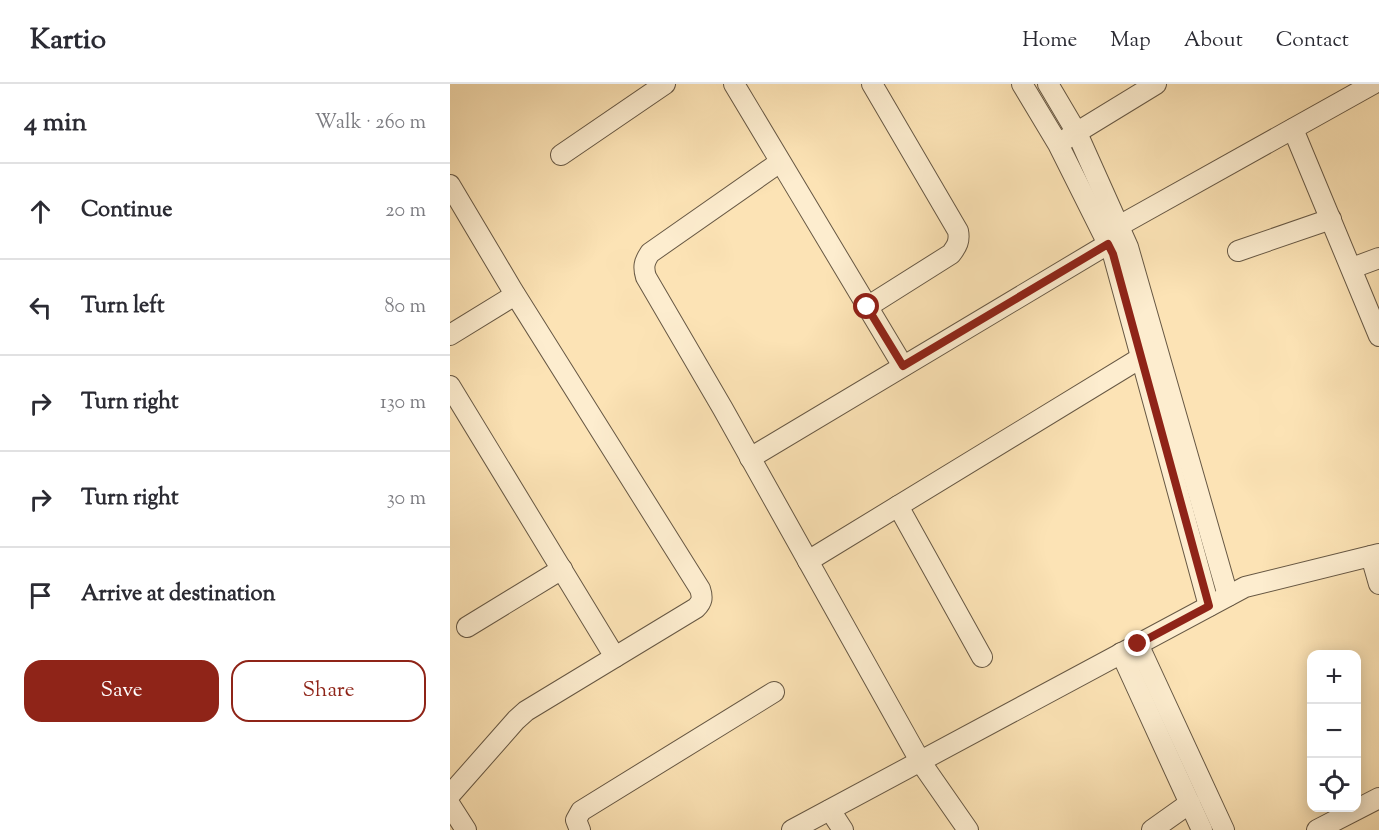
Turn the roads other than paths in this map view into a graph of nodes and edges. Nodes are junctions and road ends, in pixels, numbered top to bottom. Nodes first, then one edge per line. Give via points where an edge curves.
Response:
1 (665, 84) edge
2 (734, 84) edge
3 (872, 84) edge
4 (1022, 84) edge
5 (1048, 84) edge
6 (1156, 84) edge
7 (1372, 84) edge
8 (1293, 129) junction
9 (1077, 133) junction
10 (1058, 144) junction
11 (561, 155) dead end
12 (780, 162) junction
13 (450, 185) edge
14 (1331, 219) junction
15 (1110, 235) junction
16 (1238, 251) dead end
17 (1379, 258) edge
18 (1352, 268) junction
19 (515, 295) junction
20 (867, 307) junction
21 (450, 335) edge
22 (1379, 336) edge
23 (1149, 352) junction
24 (903, 366) junction
25 (450, 386) edge
26 (750, 458) junction
27 (898, 506) junction
28 (1375, 555) edge
29 (808, 561) junction
30 (562, 569) junction
31 (1379, 584) edge
32 (1228, 596) junction
33 (1209, 606) junction
34 (467, 627) dead end
35 (1129, 649) junction
36 (615, 657) junction
37 (982, 657) dead end
38 (774, 692) dead end
39 (920, 761) junction
40 (453, 785) edge
41 (1379, 798) edge
42 (1190, 803) junction
43 (450, 805) edge
44 (830, 810) junction
45 (1346, 823) edge
46 (466, 830) edge
47 (580, 830) edge
48 (792, 830) edge
49 (843, 830) edge
50 (968, 830) edge
51 (1152, 830) edge
52 (1202, 830) edge
53 (1224, 830) edge
54 (1317, 830) edge

1 - 11 street
2 - 12 street
3 - 20 street via 958,231 959,239 951,254
4 - 10 street
5 - 9 street
6 - 9 street
7 - 8 street
8 - 14 street
8 - 15 street
9 - 10 street
9 - 15 street
10 - 15 street
12 - 20 street
12 - 26 street via 644,261 646,277
13 - 19 street
14 - 16 street
14 - 18 street
15 - 23 street via 1113,254
15 - 24 street
17 - 18 street
18 - 22 street
19 - 21 street
19 - 36 street via 700,589 701,603 696,608
20 - 24 street
23 - 27 street
23 - 32 street
23 - 33 street
24 - 26 street
25 - 30 street
26 - 29 street
27 - 29 street
27 - 37 street
28 - 31 street
28 - 32 street via 1245,587
29 - 39 street
30 - 34 street
30 - 36 street
32 - 33 street
33 - 35 street
35 - 39 street
35 - 42 street
35 - 53 street
36 - 40 street via 526,711
38 - 47 street via 581,811 576,820
39 - 44 street
39 - 50 street
41 - 45 street
42 - 51 street
42 - 52 street
43 - 46 street
44 - 48 street
44 - 49 street
45 - 54 street

